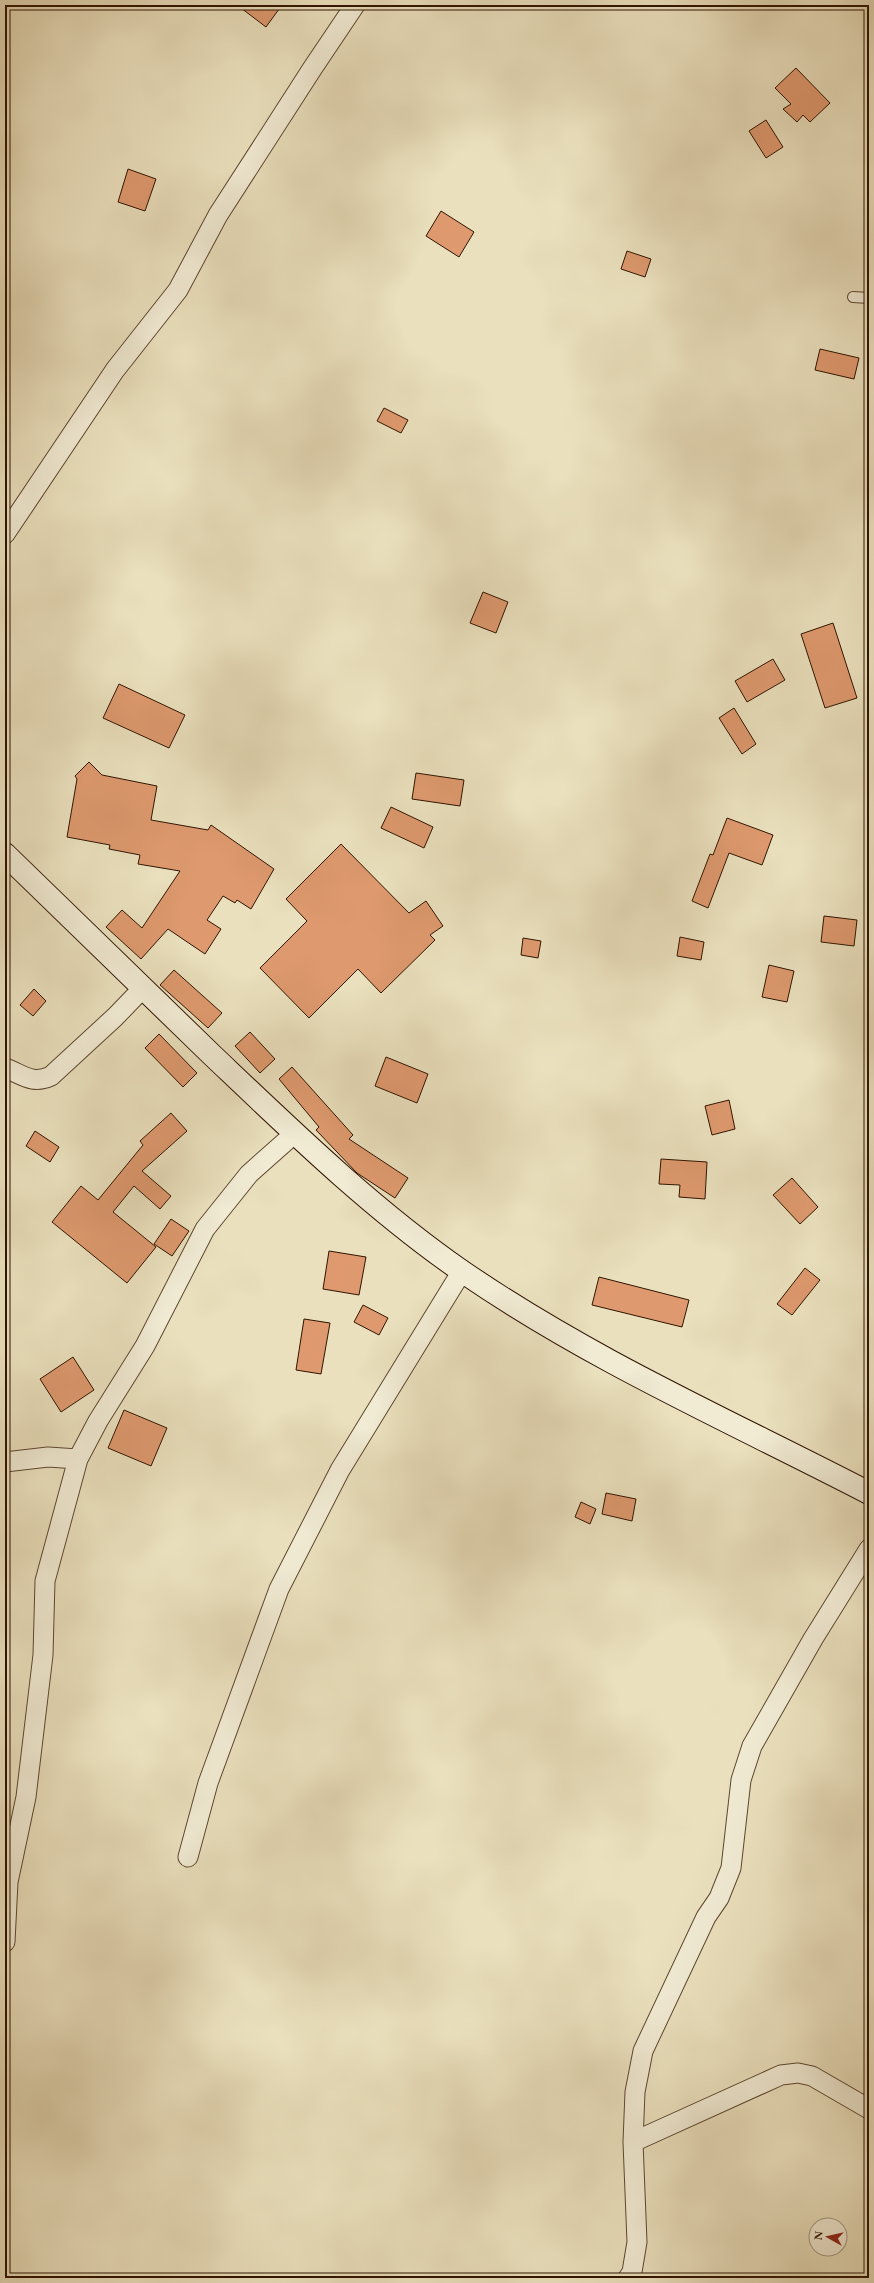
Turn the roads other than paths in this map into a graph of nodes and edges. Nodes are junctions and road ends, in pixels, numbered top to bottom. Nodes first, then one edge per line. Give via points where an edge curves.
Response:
1 (356, 5) edge
2 (853, 297) dead end
3 (869, 298) edge
4 (5, 534) edge
5 (5, 854) edge
6 (143, 988) junction
7 (5, 1068) edge
8 (294, 1134) junction
9 (462, 1271) junction
10 (78, 1459) junction
11 (5, 1462) edge
12 (869, 1493) edge
13 (869, 1549) edge
14 (188, 1857) dead end
15 (5, 1942) edge
16 (869, 2109) edge
17 (634, 2142) junction
18 (628, 2278) edge

1 - 4 street via 218,215 178,290 115,370
2 - 3 lane
5 - 6 main road
6 - 7 street via 51,1076 42,1080 32,1079
6 - 8 main road
8 - 9 main road via 396,1221
8 - 10 street via 249,1174 206,1230 144,1346
9 - 12 main road via 555,1331 659,1387
9 - 14 street via 340,1470 279,1588 208,1783
10 - 11 street via 48,1457
10 - 15 street via 45,1581 43,1655 26,1797 8,1882
13 - 17 street via 752,1746 741,1780 730,1868 719,1898 706,1917 643,2051 635,2092
16 - 17 street via 812,2076 798,2072 781,2075
17 - 18 street via 637,2242 632,2272

